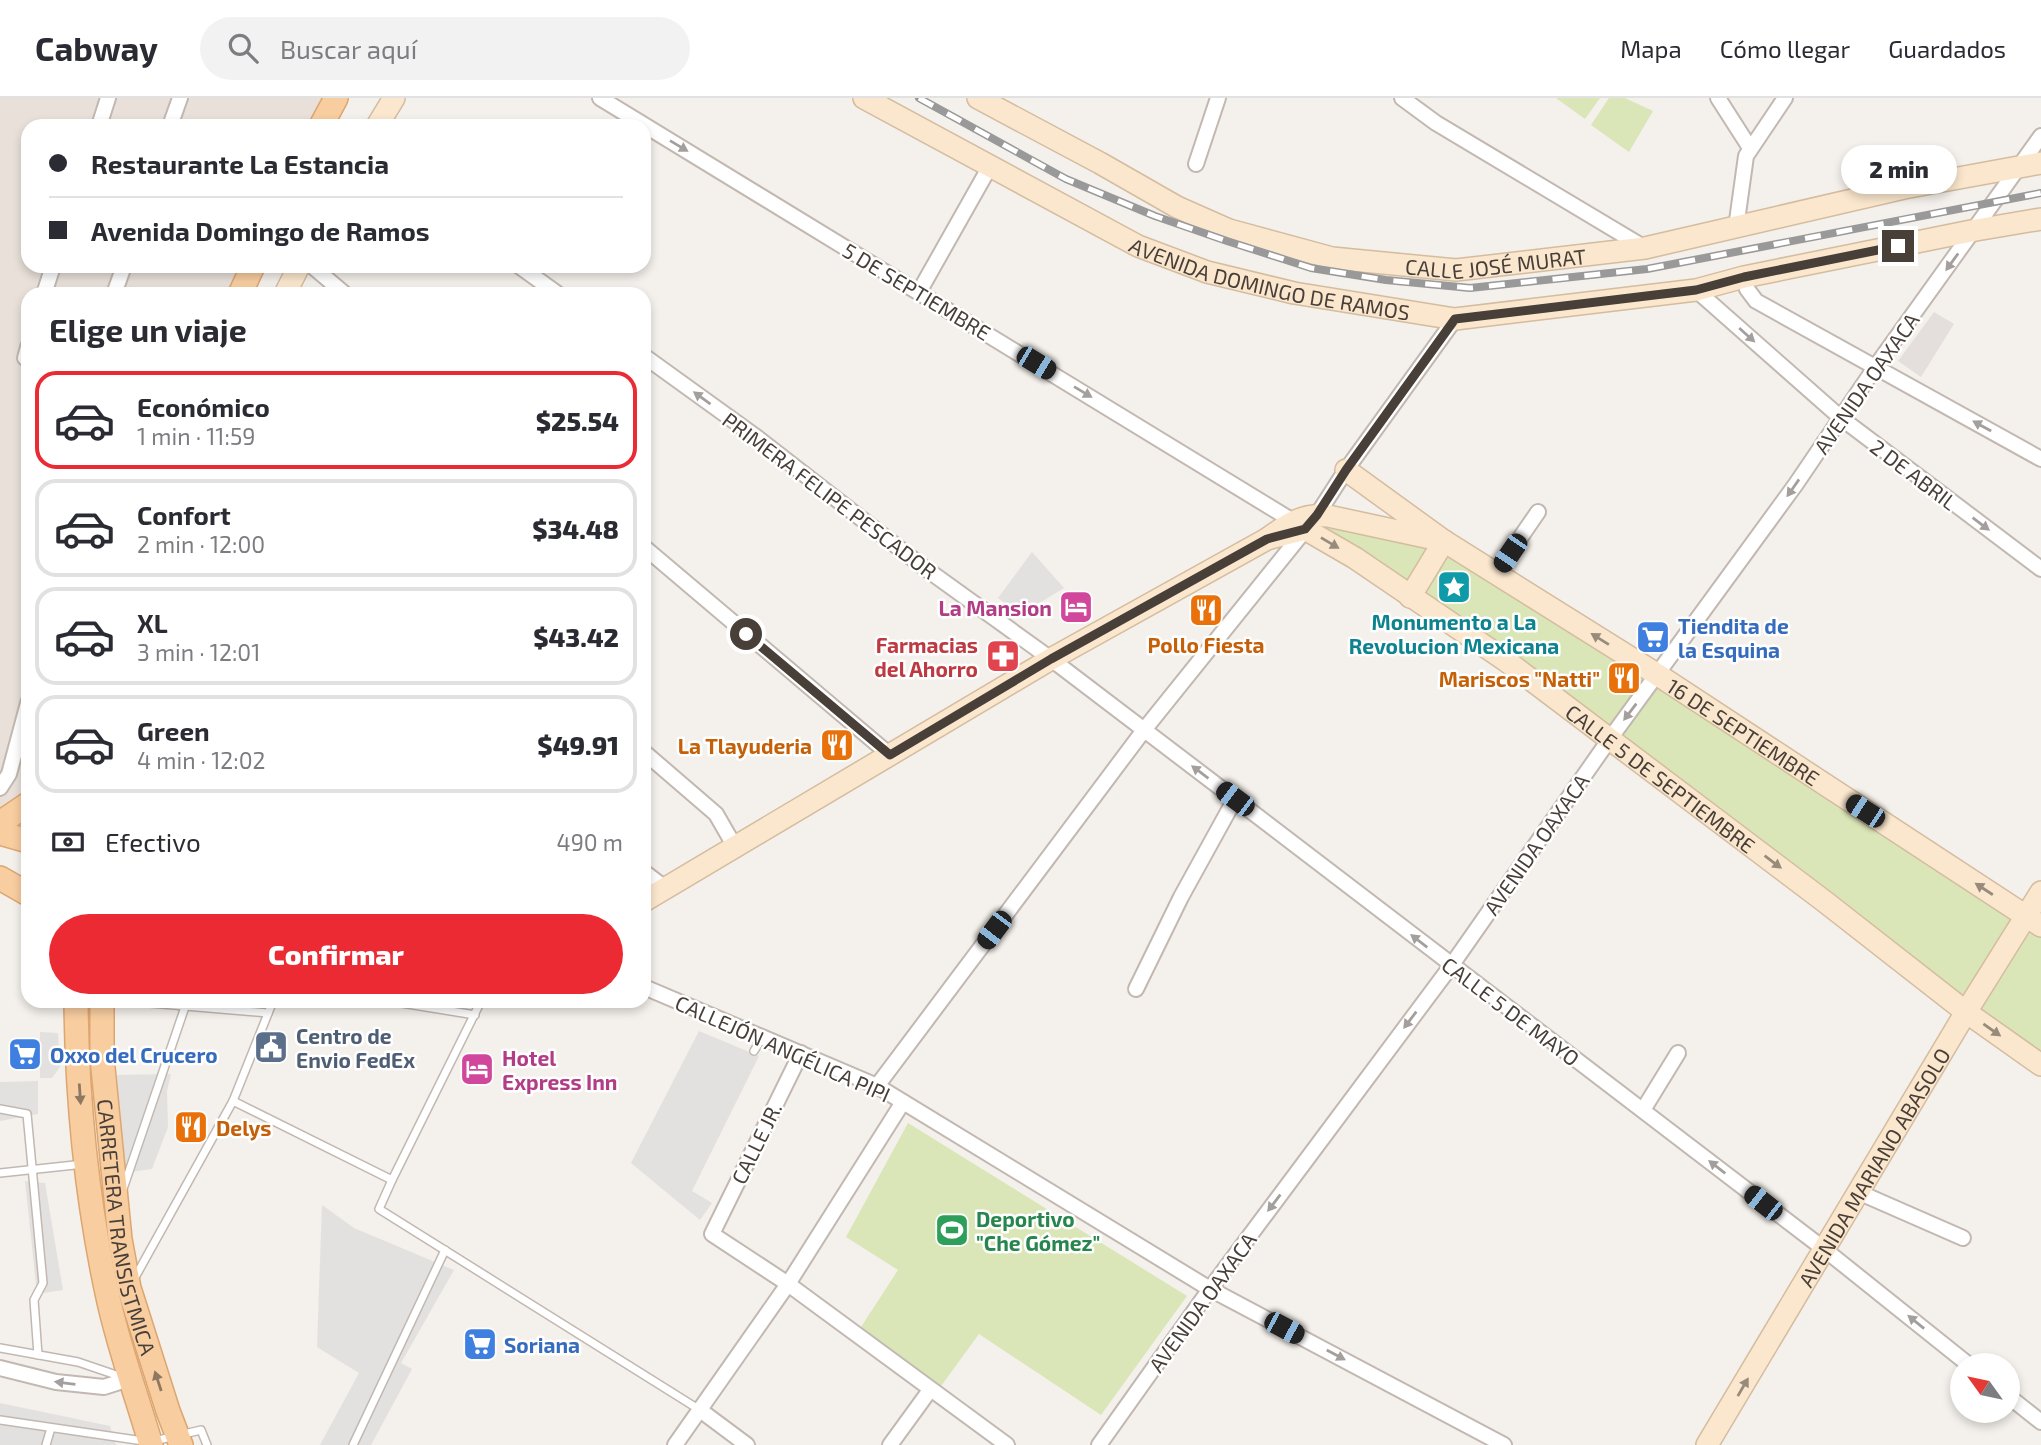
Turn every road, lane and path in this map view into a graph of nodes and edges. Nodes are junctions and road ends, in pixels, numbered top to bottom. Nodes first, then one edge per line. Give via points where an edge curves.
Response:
1 (108, 98) edge
2 (180, 98) edge
3 (336, 98) edge
4 (394, 98) edge
5 (600, 98) edge
6 (864, 98) edge
7 (978, 98) edge
8 (1218, 98) edge
9 (1402, 98) edge
10 (1718, 98) edge
11 (1785, 98) edge
12 (101, 119) edge
13 (172, 119) edge
14 (325, 119) edge
15 (381, 119) edge
16 (635, 119) edge
17 (651, 129) edge
18 (2041, 136) edge
19 (1750, 148) junction
20 (2041, 163) edge
21 (1196, 164) dead end
22 (2019, 166) junction
23 (989, 168) junction
24 (2041, 219) edge
25 (1736, 228) junction
26 (1976, 230) junction
27 (1645, 248) junction
28 (320, 273) edge
29 (529, 273) edge
30 (1744, 277) junction
31 (337, 287) edge
32 (548, 287) edge
33 (1696, 290) junction
34 (919, 292) junction
35 (1455, 319) junction
36 (651, 361) edge
37 (1876, 366) junction
38 (1841, 418) junction
39 (2041, 459) edge
40 (1346, 470) junction
41 (1538, 512) dead end
42 (1305, 521) junction
43 (1444, 541) junction
44 (651, 553) edge
45 (2041, 569) edge
46 (1496, 573) junction
47 (1410, 597) junction
48 (1051, 659) junction
49 (1658, 676) junction
50 (21, 729) edge
51 (1144, 730) junction
52 (1609, 740) junction
53 (890, 755) junction
54 (651, 758) edge
55 (0, 788) edge
56 (1235, 799) junction
57 (21, 809) edge
58 (0, 823) edge
59 (0, 832) edge
60 (21, 839) edge
61 (735, 847) junction
62 (0, 875) edge
63 (651, 877) edge
64 (21, 880) edge
65 (665, 888) junction
66 (21, 889) edge
67 (2041, 891) edge
68 (651, 897) edge
69 (2033, 921) edge
70 (1451, 966) junction
71 (1136, 989) dead end
72 (651, 990) edge
73 (76, 1008) edge
74 (102, 1008) edge
75 (183, 1008) edge
76 (226, 1008) edge
77 (270, 1008) edge
78 (432, 1008) edge
79 (478, 1008) edge
80 (1966, 1012) junction
81 (268, 1013) junction
82 (475, 1015) junction
83 (763, 1036) junction
84 (754, 1051) dead end
85 (801, 1053) junction
86 (1678, 1053) dead end
87 (2041, 1065) edge
88 (877, 1086) junction
89 (233, 1101) junction
90 (903, 1102) junction
91 (0, 1109) edge
92 (1643, 1110) junction
93 (85, 1164) junction
94 (33, 1170) junction
95 (0, 1173) edge
96 (392, 1180) junction
97 (1858, 1192) junction
98 (116, 1210) junction
99 (93, 1219) junction
100 (1963, 1238) dead end
101 (1824, 1249) junction
102 (444, 1250) junction
103 (788, 1284) junction
104 (129, 1288) junction
105 (1210, 1289) junction
106 (0, 1348) edge
107 (1954, 1353) edge
108 (38, 1355) junction
109 (0, 1368) edge
110 (130, 1379) junction
111 (930, 1390) junction
112 (2020, 1405) edge
113 (699, 1410) junction
114 (0, 1420) edge
115 (2041, 1422) edge
116 (51, 1428) junction
117 (92, 1435) junction
118 (179, 1441) edge
119 (150, 1443) edge
120 (46, 1445) edge
121 (92, 1445) edge
122 (207, 1445) edge
123 (353, 1445) edge
124 (676, 1445) edge
125 (747, 1445) edge
126 (890, 1445) edge
127 (1007, 1445) edge
128 (1099, 1445) edge
129 (1504, 1445) edge
130 (1707, 1445) edge

1 - 12 street
2 - 13 street
3 - 14 main road
4 - 15 street
5 -> 16 street, 5 DE SEPTIEMBRE
6 - 23 street, AVENIDA DOMINGO DE RAMOS
7 - 27 street, CALLE JOSÉ MURAT via 1177,207 1229,230 1332,258 1456,270
8 - 21 street
9 - 27 street
10 - 19 street
11 - 19 street
17 -> 34 street, 5 DE SEPTIEMBRE
18 - 22 street, AVENIDA OAXACA
19 - 25 street
20 - 22 street, CALLE JOSÉ MURAT
22 - 25 street, CALLE JOSÉ MURAT
22 - 26 street, AVENIDA OAXACA
23 - 34 street
23 - 35 street, AVENIDA DOMINGO DE RAMOS via 1138,246 1207,272 1294,293
24 - 26 street, AVENIDA DOMINGO DE RAMOS
25 - 27 street, CALLE JOSÉ MURAT
26 - 30 street, AVENIDA DOMINGO DE RAMOS
26 -> 37 street, AVENIDA OAXACA
28 - 31 street
29 - 32 street
30 - 33 street, AVENIDA DOMINGO DE RAMOS
30 - 37 street via 1756,301
33 - 35 street, AVENIDA DOMINGO DE RAMOS
33 -> 38 street, 2 DE ABRIL
34 -> 42 street, 5 DE SEPTIEMBRE
35 - 40 street
48 -> 36 street, PRIMERA FELIPE PESCADOR
37 - 38 street, AVENIDA OAXACA
39 -> 37 street
38 -> 45 street, 2 DE ABRIL
38 -> 49 street, AVENIDA OAXACA
40 - 42 street
40 - 43 street, 16 DE SEPTIEMBRE
41 - 46 street
42 - 43 street
42 -> 47 street, CALLE 5 DE SEPTIEMBRE
42 - 48 street
42 - 51 street
43 - 46 street, 16 DE SEPTIEMBRE
43 - 47 street
44 - 53 street
49 -> 46 street, 16 DE SEPTIEMBRE
47 - 52 street, CALLE 5 DE SEPTIEMBRE via 1505,660
48 - 51 street, CALLE 5 DE MAYO
48 - 53 street
49 -> 52 street, AVENIDA OAXACA
69 -> 49 street, 16 DE SEPTIEMBRE
50 - 55 street via 9,774
56 -> 51 street, CALLE 5 DE MAYO
51 - 88 street
52 - 70 street, AVENIDA OAXACA
52 -> 80 street, CALLE 5 DE SEPTIEMBRE
53 - 61 street
54 - 61 street via 716,814
70 -> 56 street, CALLE 5 DE MAYO
56 - 71 street
57 - 58 main road
59 - 60 main road
61 - 65 street
62 - 64 main road
62 - 66 main road
63 - 65 street
65 - 68 street
67 - 69 street, AVENIDA MARIANO ABASOLO
69 - 80 street, AVENIDA MARIANO ABASOLO
70 - 92 street, CALLE 5 DE MAYO
70 -> 105 street, AVENIDA OAXACA
72 - 83 street, CALLEJÓN ANGÉLICA PIPI
73 -> 93 main road, CARRETERA TRANSISTMICA
74 - 98 main road, CARRETERA TRANSISTMICA
75 - 98 lane
76 - 81 lane
77 - 81 lane
78 - 82 lane
79 - 82 lane
80 -> 87 street, CALLE 5 DE SEPTIEMBRE
80 - 97 street, AVENIDA MARIANO ABASOLO
81 - 89 lane
82 - 96 lane
83 - 84 lane
83 - 85 street, CALLEJÓN ANGÉLICA PIPI
85 - 88 street, CALLEJÓN ANGÉLICA PIPI
85 - 103 street, CALLE JR. via 712,1234
86 - 92 street
88 - 90 street, CALLEJÓN ANGÉLICA PIPI
89 - 96 lane
89 - 104 lane
90 - 103 street
90 - 105 street, CALLEJÓN ANGÉLICA PIPI
91 - 94 lane via 27,1114
101 -> 92 street, CALLE 5 DE MAYO
93 - 94 lane
93 - 99 main road, CARRETERA TRANSISTMICA
94 - 95 lane
94 - 108 lane via 43,1283 34,1300
96 - 102 lane via 379,1209
97 - 100 street
97 - 101 street, AVENIDA MARIANO ABASOLO
98 - 99 lane
98 - 104 main road, CARRETERA TRANSISTMICA
99 - 110 main road, CARRETERA TRANSISTMICA
107 -> 101 street, CALLE 5 DE MAYO
130 -> 101 street, AVENIDA MARIANO ABASOLO
102 - 113 lane
102 - 123 lane
103 - 111 street
103 - 113 street
118 -> 104 main road, CARRETERA TRANSISTMICA
105 - 128 street, AVENIDA OAXACA
105 -> 129 street, CALLEJÓN ANGÉLICA PIPI
106 - 108 lane
108 - 110 lane
110 -> 109 street via 104,1387 56,1382
110 - 119 main road, CARRETERA TRANSISTMICA
111 - 126 street
111 - 127 street
112 - 115 street
113 - 124 street
113 - 125 street
114 - 116 lane
116 - 117 lane
116 - 120 lane
117 - 119 lane
117 - 121 lane
118 - 119 lane
118 - 122 lane via 201,1430

